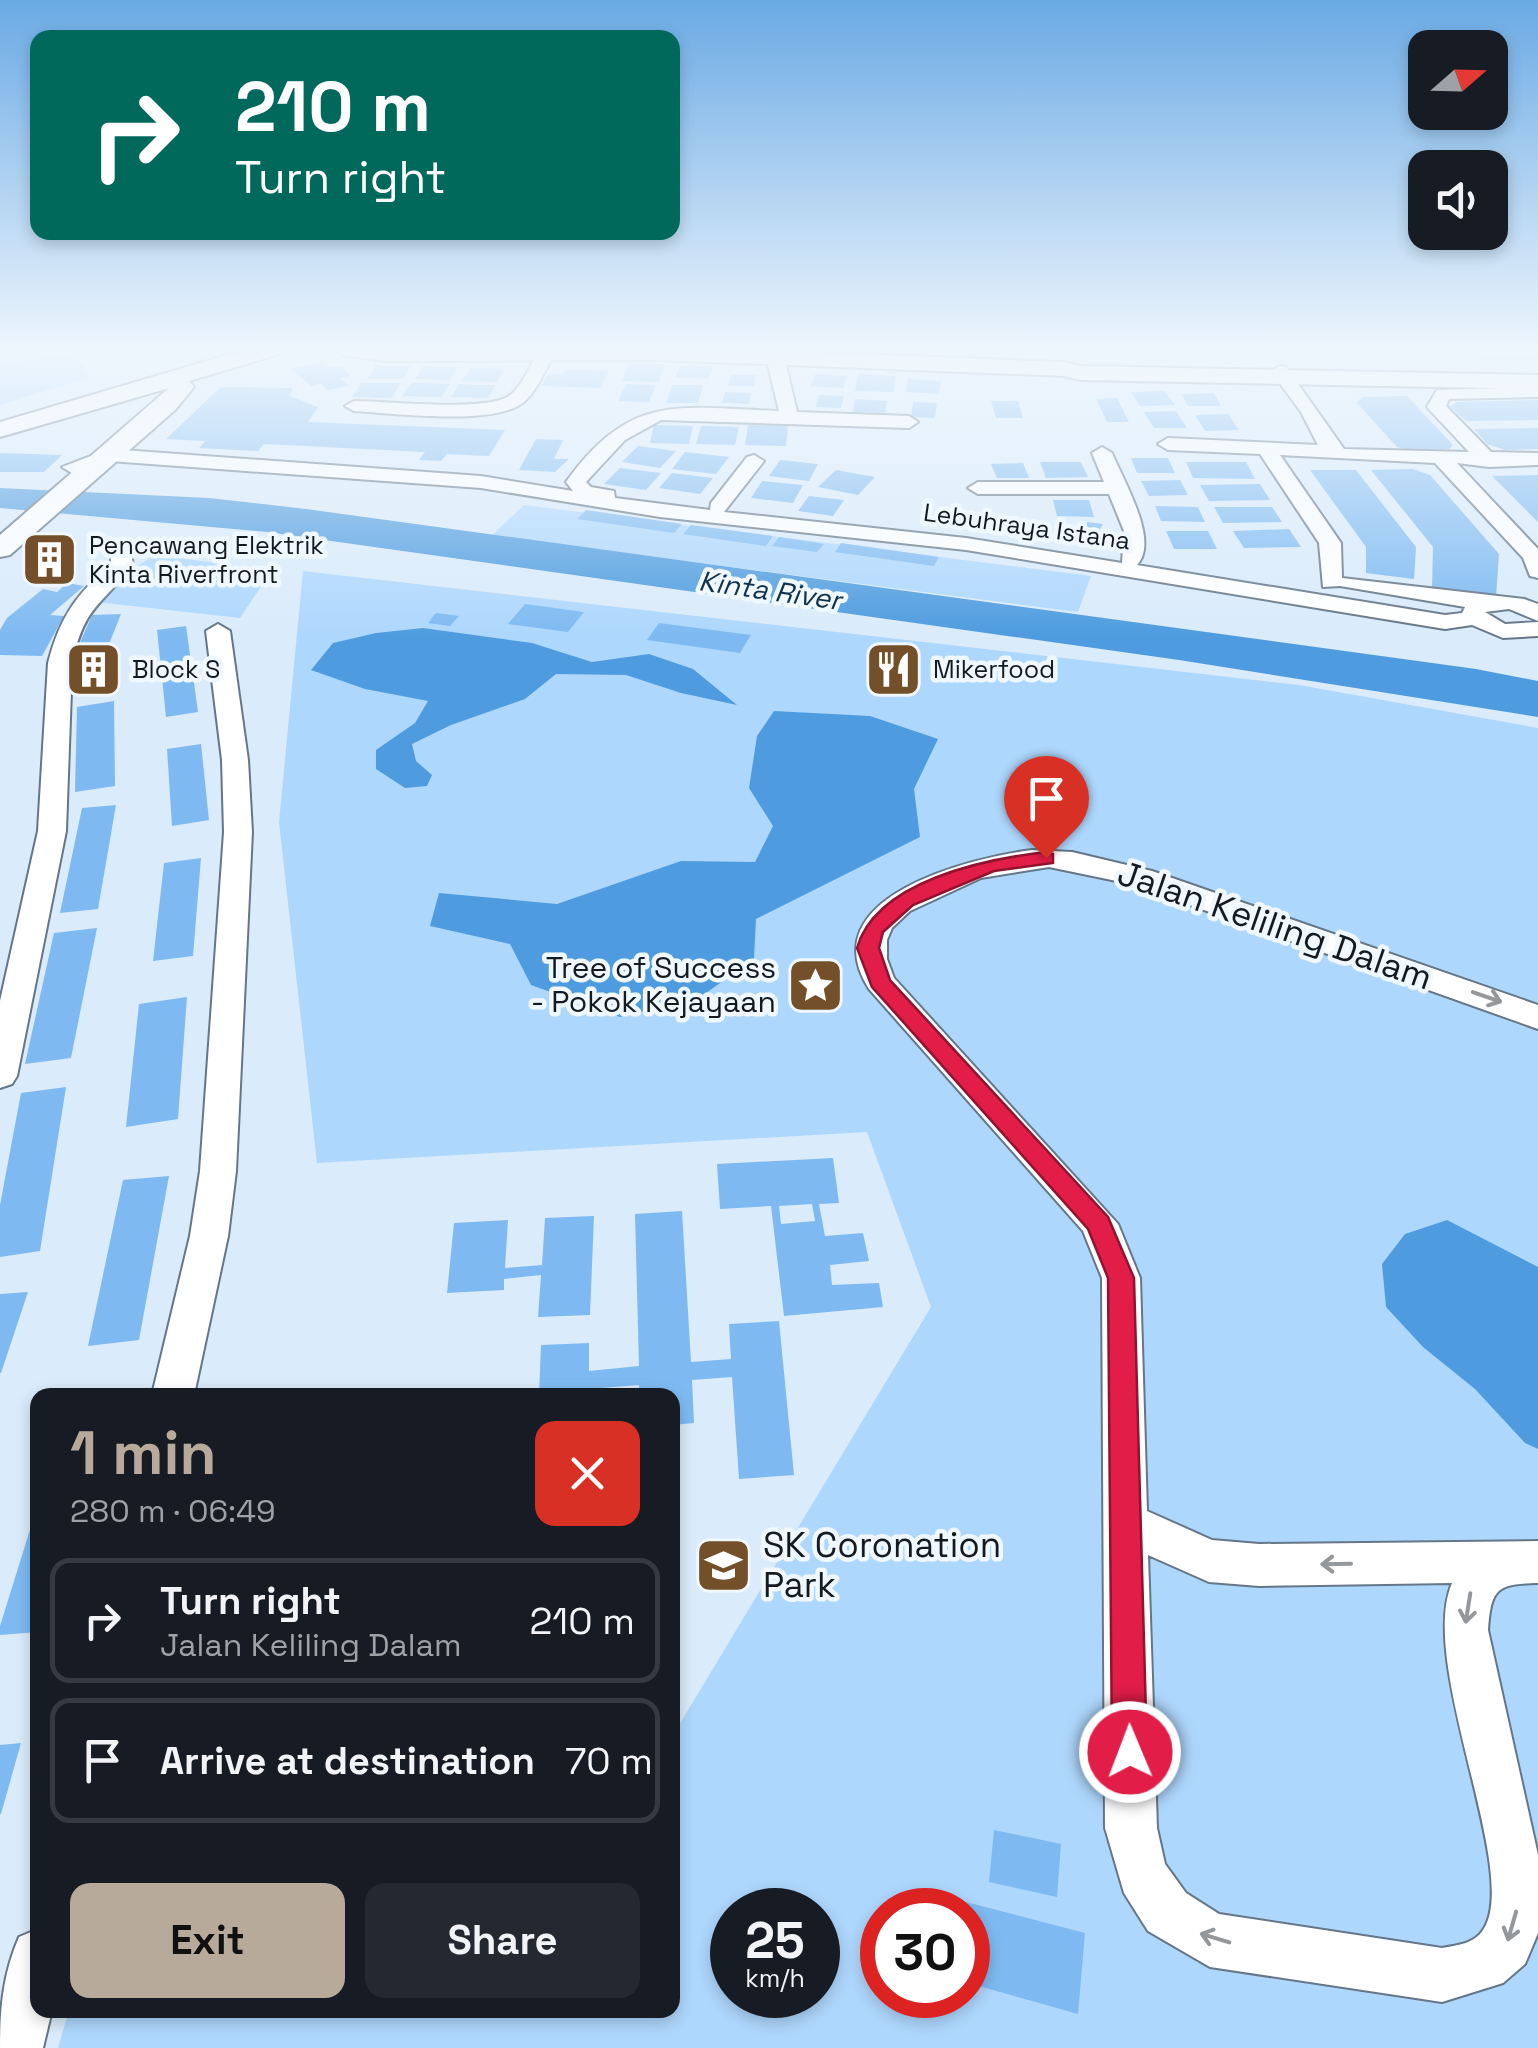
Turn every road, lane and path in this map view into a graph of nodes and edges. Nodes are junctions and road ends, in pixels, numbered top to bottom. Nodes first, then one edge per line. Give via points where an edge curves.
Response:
1 (100, 444) edge
2 (106, 444) edge
3 (612, 444) edge
4 (1168, 444) dead end
5 (1328, 444) edge
6 (1473, 444) edge
7 (1268, 452) junction
8 (1334, 452) junction
9 (1102, 453) dead end
10 (166, 459) junction
11 (754, 460) dead end
12 (1443, 460) junction
13 (1489, 460) junction
14 (1538, 460) edge
15 (90, 461) junction
16 (246, 473) junction
17 (461, 480) junction
18 (978, 488) dead end
19 (1117, 488) junction
20 (531, 496) junction
21 (718, 507) junction
22 (660, 511) junction
23 (6, 536) edge
24 (1528, 541) edge
25 (116, 547) dead end
26 (1131, 560) junction
27 (1538, 570) edge
28 (1331, 582) junction
29 (1488, 608) junction
30 (1383, 611) junction
31 (1538, 614) edge
32 (1538, 629) edge
33 (218, 630) dead end
34 (1502, 631) junction
35 (1538, 1018) edge
36 (0, 1076) edge
37 (175, 1388) edge
38 (1127, 1522) junction
39 (1521, 1562) edge
40 (30, 1989) edge
41 (16, 2048) edge

1 - 15 main road
2 - 15 main road
3 - 21 street via 576,486 592,494
4 - 7 street
5 - 8 street
6 - 13 street
7 - 8 street
7 - 28 street via 1330,543
8 - 12 street
9 - 19 street
10 - 15 street, Lebuhraya Istana
10 - 16 street
10 - 17 street, Lebuhraya Istana
11 - 21 street
12 - 13 street
12 - 24 street
13 - 14 street
15 - 16 street, Lebuhraya Istana
15 - 23 main road
16 - 20 street, Lebuhraya Istana
17 - 20 street
17 - 22 street, Lebuhraya Istana
18 - 19 street
19 - 26 street via 1137,539
20 - 22 street, Lebuhraya Istana
21 - 26 street
22 - 30 street, Lebuhraya Istana via 966,544
24 - 27 street
24 - 29 street via 1520,596
25 - 36 street via 122,564 83,602 60,663 52,831
26 - 28 street via 1286,585
28 - 29 street
29 - 30 street, Lebuhraya Istana via 1445,622
29 - 31 street
29 - 34 street
30 - 34 street, Lebuhraya Istana via 1452,628
32 - 34 street, Lebuhraya Istana
33 - 37 street via 238,832 218,1172
38 -> 35 street, Jalan Keliling Dalam via 1124,1311 1110,1248 1076,1197 880,982 868,948 873,930 906,901 990,865 1076,861
39 -> 38 street via 1209,1562
39 -> 38 street, Jalan Keliling Dalam via 1478,1576 1466,1600 1465,1630 1516,1873 1516,1912 1504,1952 1480,1969 1442,1975 1210,1940 1167,1912 1142,1875 1131,1828
40 - 41 street

